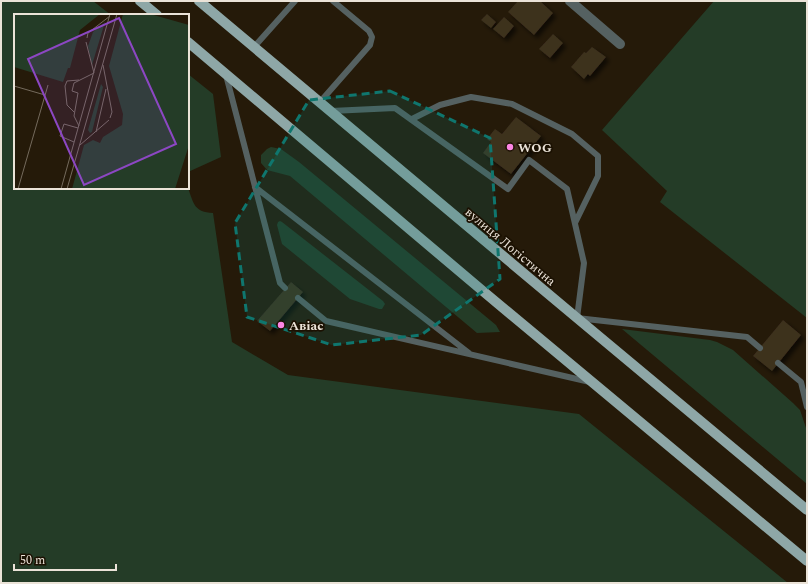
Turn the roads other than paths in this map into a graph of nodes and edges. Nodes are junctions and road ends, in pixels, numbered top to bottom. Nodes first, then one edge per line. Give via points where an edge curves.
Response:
1 (140, 1) edge
2 (199, 1) edge
3 (295, 1) edge
4 (333, 1) edge
5 (575, 3) edge
6 (156, 14) edge
7 (189, 43) edge
8 (620, 44) dead end
9 (254, 47) junction
10 (226, 75) junction
11 (320, 102) junction
12 (331, 111) junction
13 (412, 120) junction
14 (255, 187) junction
15 (575, 223) junction
16 (285, 288) dead end
17 (298, 298) dead end
18 (577, 318) junction
19 (760, 348) dead end
20 (471, 354) junction
21 (778, 363) dead end
22 (594, 383) junction
23 (807, 407) edge
24 (807, 510) edge
25 (807, 561) edge

1 - 6 main road
2 - 9 main road, вулиця Логістична
3 - 9 lane
4 - 11 lane via 369,31 372,37 370,45
5 - 8 street
7 - 10 main road
9 - 11 main road, вулиця Логістична
10 - 14 lane
10 - 22 main road
11 - 12 main road, вулиця Логістична
12 - 13 lane via 396,108
12 - 18 main road, вулиця Логістична
13 - 15 lane via 508,189 529,160 567,189
13 - 15 lane via 440,104 471,97 512,104 572,134 598,156 598,176
14 - 16 lane via 280,283
14 - 20 lane
15 - 18 lane via 584,263
17 - 20 lane via 326,321
18 - 19 lane via 747,337
18 - 24 main road, вулиця Логістична
20 - 22 lane
21 - 23 lane via 801,382
22 - 25 main road

